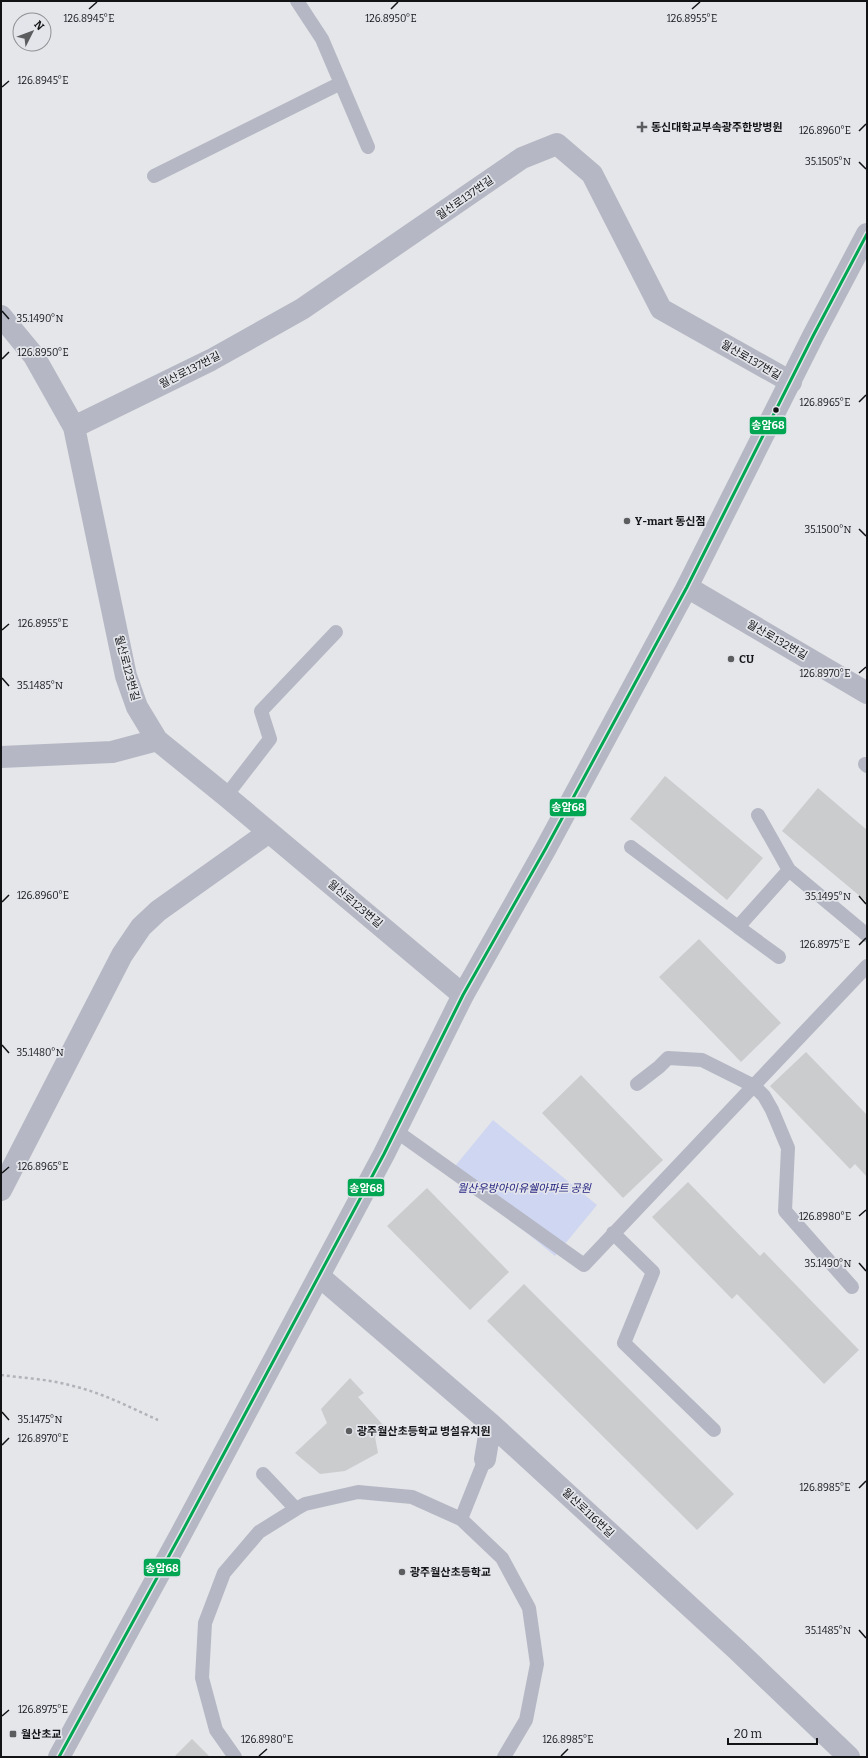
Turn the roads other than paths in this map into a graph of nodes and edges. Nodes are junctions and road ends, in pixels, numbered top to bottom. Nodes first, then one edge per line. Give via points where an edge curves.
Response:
1 (297, 1) edge
2 (341, 83) junction
3 (368, 147) dead end
4 (154, 176) dead end
5 (867, 234) edge
6 (1, 316) edge
7 (791, 382) junction
8 (74, 427) junction
9 (687, 587) junction
10 (336, 632) dead end
11 (867, 694) edge
12 (157, 740) junction
13 (1, 757) edge
14 (226, 796) junction
15 (758, 815) dead end
16 (269, 832) junction
17 (631, 847) dead end
18 (789, 870) junction
19 (738, 927) junction
20 (867, 935) edge
21 (779, 957) dead end
22 (867, 966) edge
23 (463, 995) junction
24 (637, 1084) dead end
25 (754, 1086) junction
26 (396, 1131) junction
27 (1, 1190) edge
28 (613, 1233) junction
29 (319, 1276) junction
30 (852, 1287) dead end
31 (491, 1424) junction
32 (714, 1430) dead end
33 (485, 1459) joint
34 (264, 1474) dead end
35 (296, 1509) junction
36 (461, 1519) junction
37 (59, 1757) edge
38 (235, 1757) edge
39 (504, 1757) edge
40 (849, 1757) edge

1 - 2 lane via 322,39
2 - 3 lane
2 - 4 lane
5 - 7 street
6 - 8 street, 월산로123번길 via 34,356
7 - 8 street, 월산로137번길 via 661,309 592,174 557,144 522,158 302,309 211,360
7 - 9 street
8 - 12 street, 월산로123번길 via 126,676 137,707
9 - 11 street, 월산로132번길
9 - 23 street via 546,848
10 - 14 lane via 261,711 270,739
12 - 13 street via 112,752
12 - 14 street, 월산로123번길
14 - 16 street, 월산로123번길
15 - 18 lane
16 - 23 street, 월산로123번길
16 - 27 street via 158,911 141,927 122,955
17 - 19 lane
18 - 19 lane
18 - 20 lane
19 - 21 lane
22 - 25 lane
23 - 26 street
24 - 25 lane via 668,1058 702,1060
25 - 28 lane
25 - 30 lane via 772,1110 788,1148 786,1211
26 - 28 lane via 584,1265
26 - 29 street
28 - 32 lane via 653,1272 624,1343
29 - 31 street, 월산로116번길
29 - 37 street
31 - 33 street
31 - 40 street, 월산로116번길 via 730,1643
33 - 36 lane
34 - 35 lane
35 - 36 lane via 305,1504 358,1492 412,1497
35 - 38 lane via 259,1532 224,1573 205,1623 202,1678 216,1730
36 - 39 lane via 502,1558 529,1608 537,1664 526,1720

